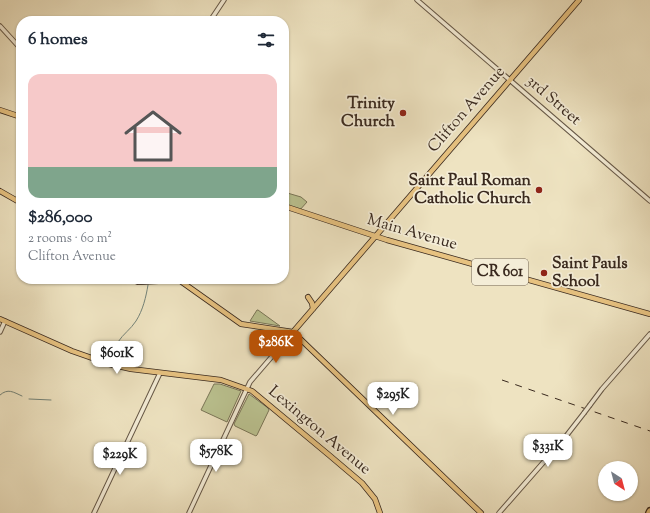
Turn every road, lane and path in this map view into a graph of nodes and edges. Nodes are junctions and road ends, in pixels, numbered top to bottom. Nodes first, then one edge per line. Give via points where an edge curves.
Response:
1 (224, 0) edge
2 (417, 0) edge
3 (579, 0) edge
4 (213, 16) edge
5 (0, 26) edge
6 (16, 44) edge
7 (510, 80) junction
8 (0, 110) edge
9 (16, 115) edge
10 (0, 191) edge
11 (16, 200) edge
12 (650, 201) edge
13 (289, 208) edge
14 (375, 236) junction
15 (186, 284) edge
16 (308, 297) dead end
17 (313, 309) junction
18 (650, 314) edge
19 (2, 320) edge
20 (0, 332) edge
21 (293, 332) junction
22 (650, 334) edge
23 (160, 373) junction
24 (247, 388) junction
25 (94, 513) edge
26 (189, 513) edge
27 (380, 513) edge
28 (481, 513) edge
29 (499, 513) edge

1 - 4 street
2 - 7 street, 3rd Street
3 - 7 main road, Clifton Avenue
5 - 6 street
7 - 12 street, 3rd Street
7 - 14 main road, Clifton Avenue
8 - 9 main road
10 - 11 main road
13 - 14 main road, Main Avenue / CR 601
14 - 17 main road, Clifton Avenue
14 - 18 main road, Main Avenue / CR 601
15 - 21 main road via 241,324
16 - 17 main road
17 - 21 main road, Clifton Avenue
19 - 20 street
19 - 23 main road, Lexington Avenue via 100,361
21 - 24 street, Clifton Avenue
21 - 28 main road
22 - 29 street, bridge
23 - 24 main road, Lexington Avenue via 221,380
23 - 25 street
24 - 26 street, Clifton Avenue
24 - 27 main road, Lexington Avenue via 272,406 362,483 374,498

